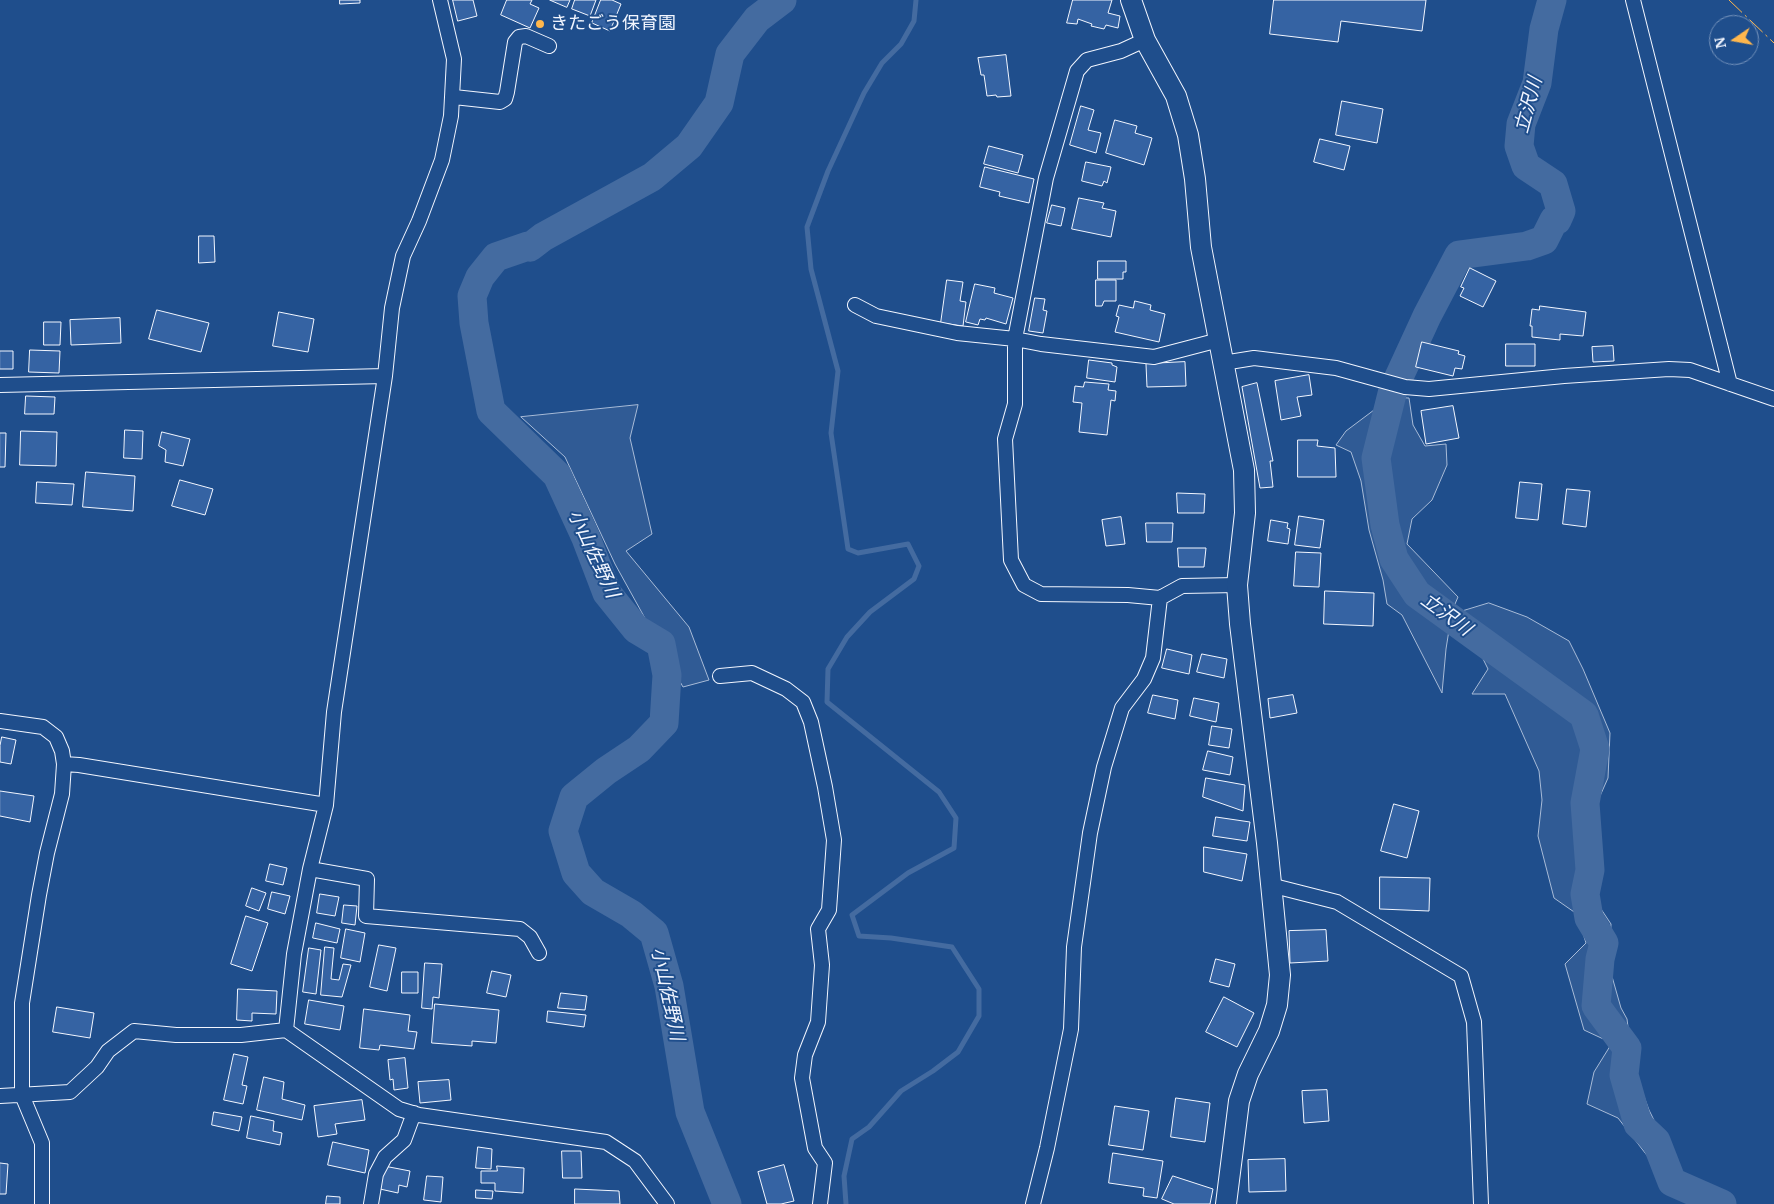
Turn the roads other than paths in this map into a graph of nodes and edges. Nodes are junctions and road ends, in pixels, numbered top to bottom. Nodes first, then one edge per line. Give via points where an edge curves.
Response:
1 (440, 0) edge
2 (1131, 0) edge
3 (1634, 0) edge
4 (1145, 40) junction
5 (549, 46) dead end
6 (454, 97) junction
7 (855, 305) dead end
8 (1015, 339) junction
9 (1219, 340) junction
10 (1224, 363) junction
11 (385, 376) junction
12 (1730, 384) junction
13 (0, 385) edge
14 (1774, 399) edge
15 (1237, 585) junction
16 (1160, 598) junction
17 (720, 676) dead end
18 (0, 721) edge
19 (64, 764) junction
20 (326, 805) junction
21 (310, 869) junction
22 (1270, 885) junction
23 (539, 953) dead end
24 (286, 1030) junction
25 (22, 1095) junction
26 (0, 1096) edge
27 (414, 1113) junction
28 (42, 1204) edge
29 (371, 1204) edge
30 (667, 1204) edge
31 (820, 1204) edge
32 (1033, 1204) edge
33 (1226, 1204) edge
34 (1481, 1204) edge

1 - 6 street via 454,59
2 - 4 street
3 - 12 street
4 - 8 street via 1088,60 1077,71 1046,178
4 - 9 street via 1176,96 1188,135 1201,247
5 - 6 street via 526,36 519,37 515,42 505,99 500,102
6 - 11 street via 442,160 403,256 392,308
7 - 8 street via 876,316 957,333
8 - 9 street via 1154,357
8 - 16 street via 1015,404 1005,439 1011,560 1024,585 1041,594
9 - 10 street
10 - 12 street via 1254,358 1326,367 1405,387 1429,389 1669,369 1690,370
10 - 15 street via 1244,470 1245,513
11 - 13 street
11 - 20 street via 334,712
12 - 14 street
15 - 16 street via 1182,586
15 - 22 street via 1268,843
16 - 32 street via 1153,658 1144,680 1122,708 1104,767 1090,833 1074,947 1071,1029
17 - 31 street via 752,673 803,702 811,722 825,787 834,840 829,910 818,929 822,966 818,1022 805,1055 802,1078 815,1148 825,1163
18 - 19 street via 43,726 56,737
19 - 20 street
19 - 25 street via 62,794 47,853 22,1003
20 - 21 street
21 - 23 street via 367,879 366,916 520,929 530,936
21 - 24 street via 294,954
22 - 33 street via 1280,975 1277,1005 1240,1101
22 - 34 street via 1337,902 1461,976 1474,1022
24 - 25 street via 241,1035 134,1031 108,1051 97,1067 70,1092
24 - 27 street via 399,1109
25 - 26 street
25 - 28 street via 42,1143
27 - 29 street via 404,1140 385,1157 376,1174
27 - 30 street via 606,1142 635,1161

